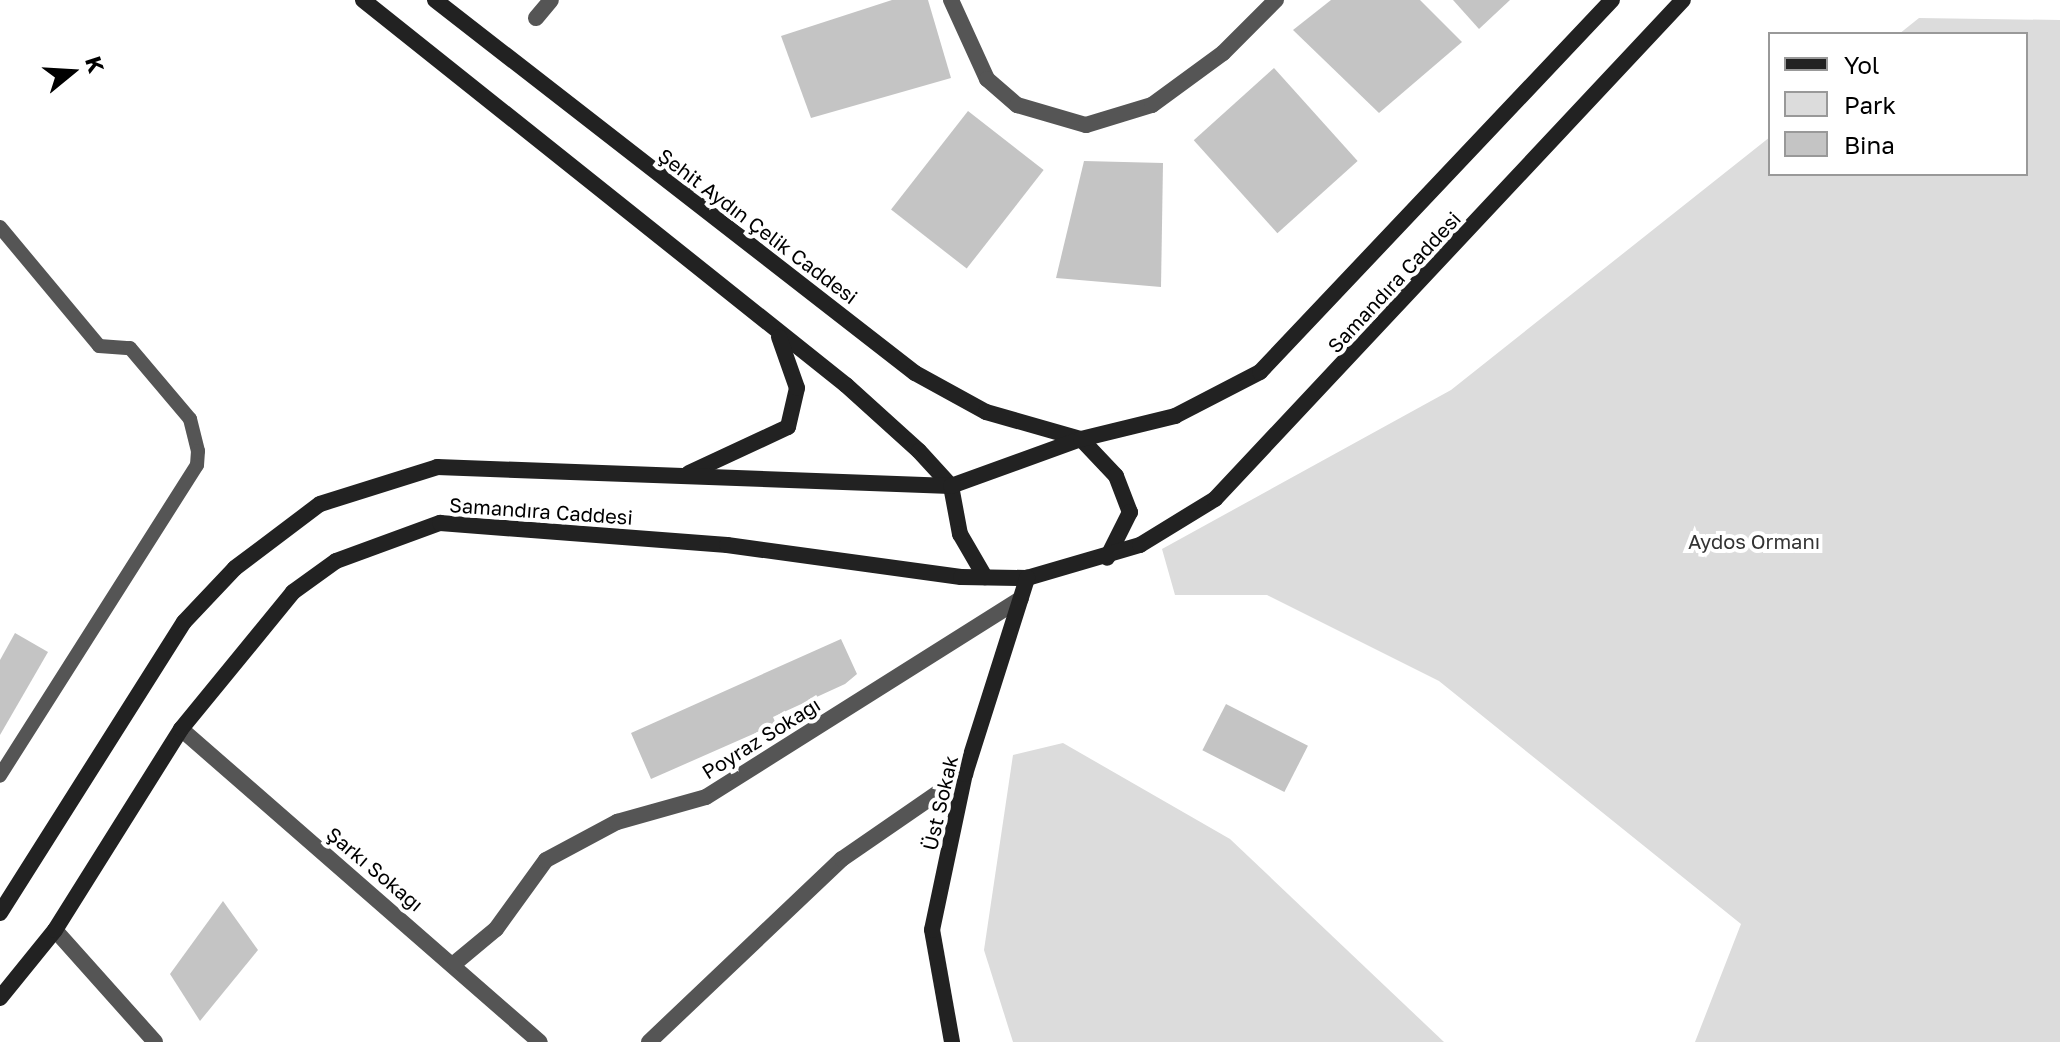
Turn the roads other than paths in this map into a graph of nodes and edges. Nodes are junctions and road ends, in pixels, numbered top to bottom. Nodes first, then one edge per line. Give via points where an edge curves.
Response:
1 (363, 0) edge
2 (435, 0) edge
3 (551, 0) edge
4 (951, 0) edge
5 (1276, 0) edge
6 (1612, 0) edge
7 (1683, 0) edge
8 (536, 18) dead end
9 (0, 227) edge
10 (771, 324) junction
11 (1081, 439) junction
12 (680, 477) junction
13 (951, 486) junction
14 (1107, 558) junction
15 (985, 577) junction
16 (1027, 578) junction
17 (1021, 599) junction
18 (181, 729) junction
19 (965, 774) junction
20 (0, 776) edge
21 (0, 913) edge
22 (55, 930) junction
23 (455, 963) junction
24 (0, 998) edge
25 (947, 1040) edge
26 (155, 1042) edge
27 (540, 1042) edge
28 (649, 1042) edge

1 - 10 main road
2 - 11 main road, Şehit Aydın Çelik Caddesi via 915,373 986,412
3 - 8 street
4 - 5 street via 987,79 1017,105 1086,125 1152,105 1223,53
6 - 11 main road, Samandıra Caddesi via 1260,372 1175,416
7 - 14 main road, Samandıra Caddesi via 1215,499
9 - 20 lane via 99,346 130,348 190,419 198,451 197,465
10 - 12 main road via 789,354 797,388 788,427 751,450
10 - 13 main road
11 - 13 main road, Samandıra Caddesi
11 - 14 main road via 1116,476 1130,512
12 - 13 main road, Samandıra Caddesi
12 - 21 main road, Samandıra Caddesi via 437,467 320,504 245,559 184,622
13 - 15 main road via 960,534
14 - 16 main road, Samandıra Caddesi
15 - 16 main road, Samandıra Caddesi
15 - 18 main road, Samandıra Caddesi via 727,545 440,523 336,561 293,592
16 - 17 main road, Üst Sokak
17 - 19 main road, Üst Sokak
17 - 23 street, Poyraz Sokağı via 706,797 617,822 546,860 496,929
18 - 22 main road, Samandıra Caddesi
18 - 23 street, Şarkı Sokağı
19 - 25 main road, Üst Sokak via 932,930
19 - 28 street via 842,859
22 - 24 main road, Samandıra Caddesi
22 - 26 street
23 - 27 street, Şarkı Sokağı

